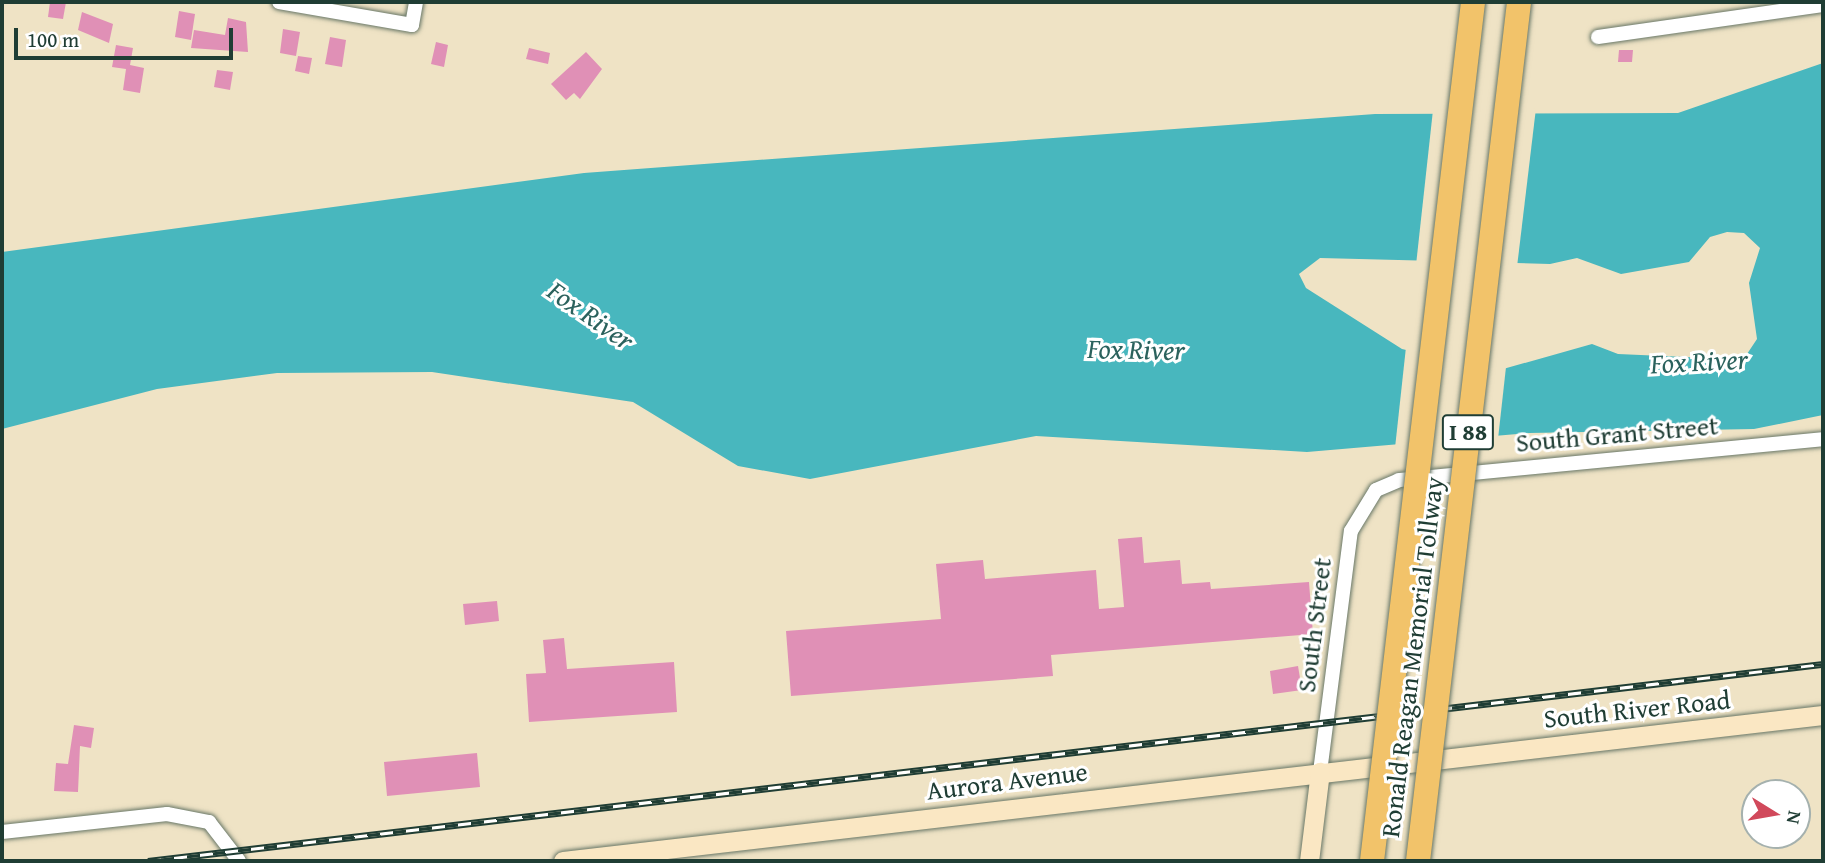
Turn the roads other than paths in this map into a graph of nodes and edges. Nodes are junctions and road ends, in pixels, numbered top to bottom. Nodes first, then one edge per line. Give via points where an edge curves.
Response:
1 (279, 2) edge
2 (416, 2) edge
3 (1473, 2) edge
4 (1519, 2) edge
5 (1823, 5) edge
6 (1748, 8) edge
7 (1598, 37) dead end
8 (1823, 439) edge
9 (1376, 490) joint
10 (1823, 715) edge
11 (1457, 754) joint
12 (1320, 772) junction
13 (2, 832) edge
14 (239, 861) edge
15 (563, 861) edge
16 (1309, 861) edge
17 (1372, 861) edge
18 (1418, 861) edge

1 - 2 street via 412,25
3 - 17 highway, Ronald Reagan Memorial Tollway / I 88, bridge
4 - 18 highway, Ronald Reagan Memorial Tollway / I 88, bridge
5 - 6 street
6 - 7 street
8 - 9 street, South Grant Street via 1399,480
9 - 12 street, South Street via 1351,531
10 - 11 main road, South River Road
11 - 12 main road, Aurora Avenue
12 - 15 main road, Aurora Avenue
12 - 16 main road
13 - 14 street via 167,814 209,822

